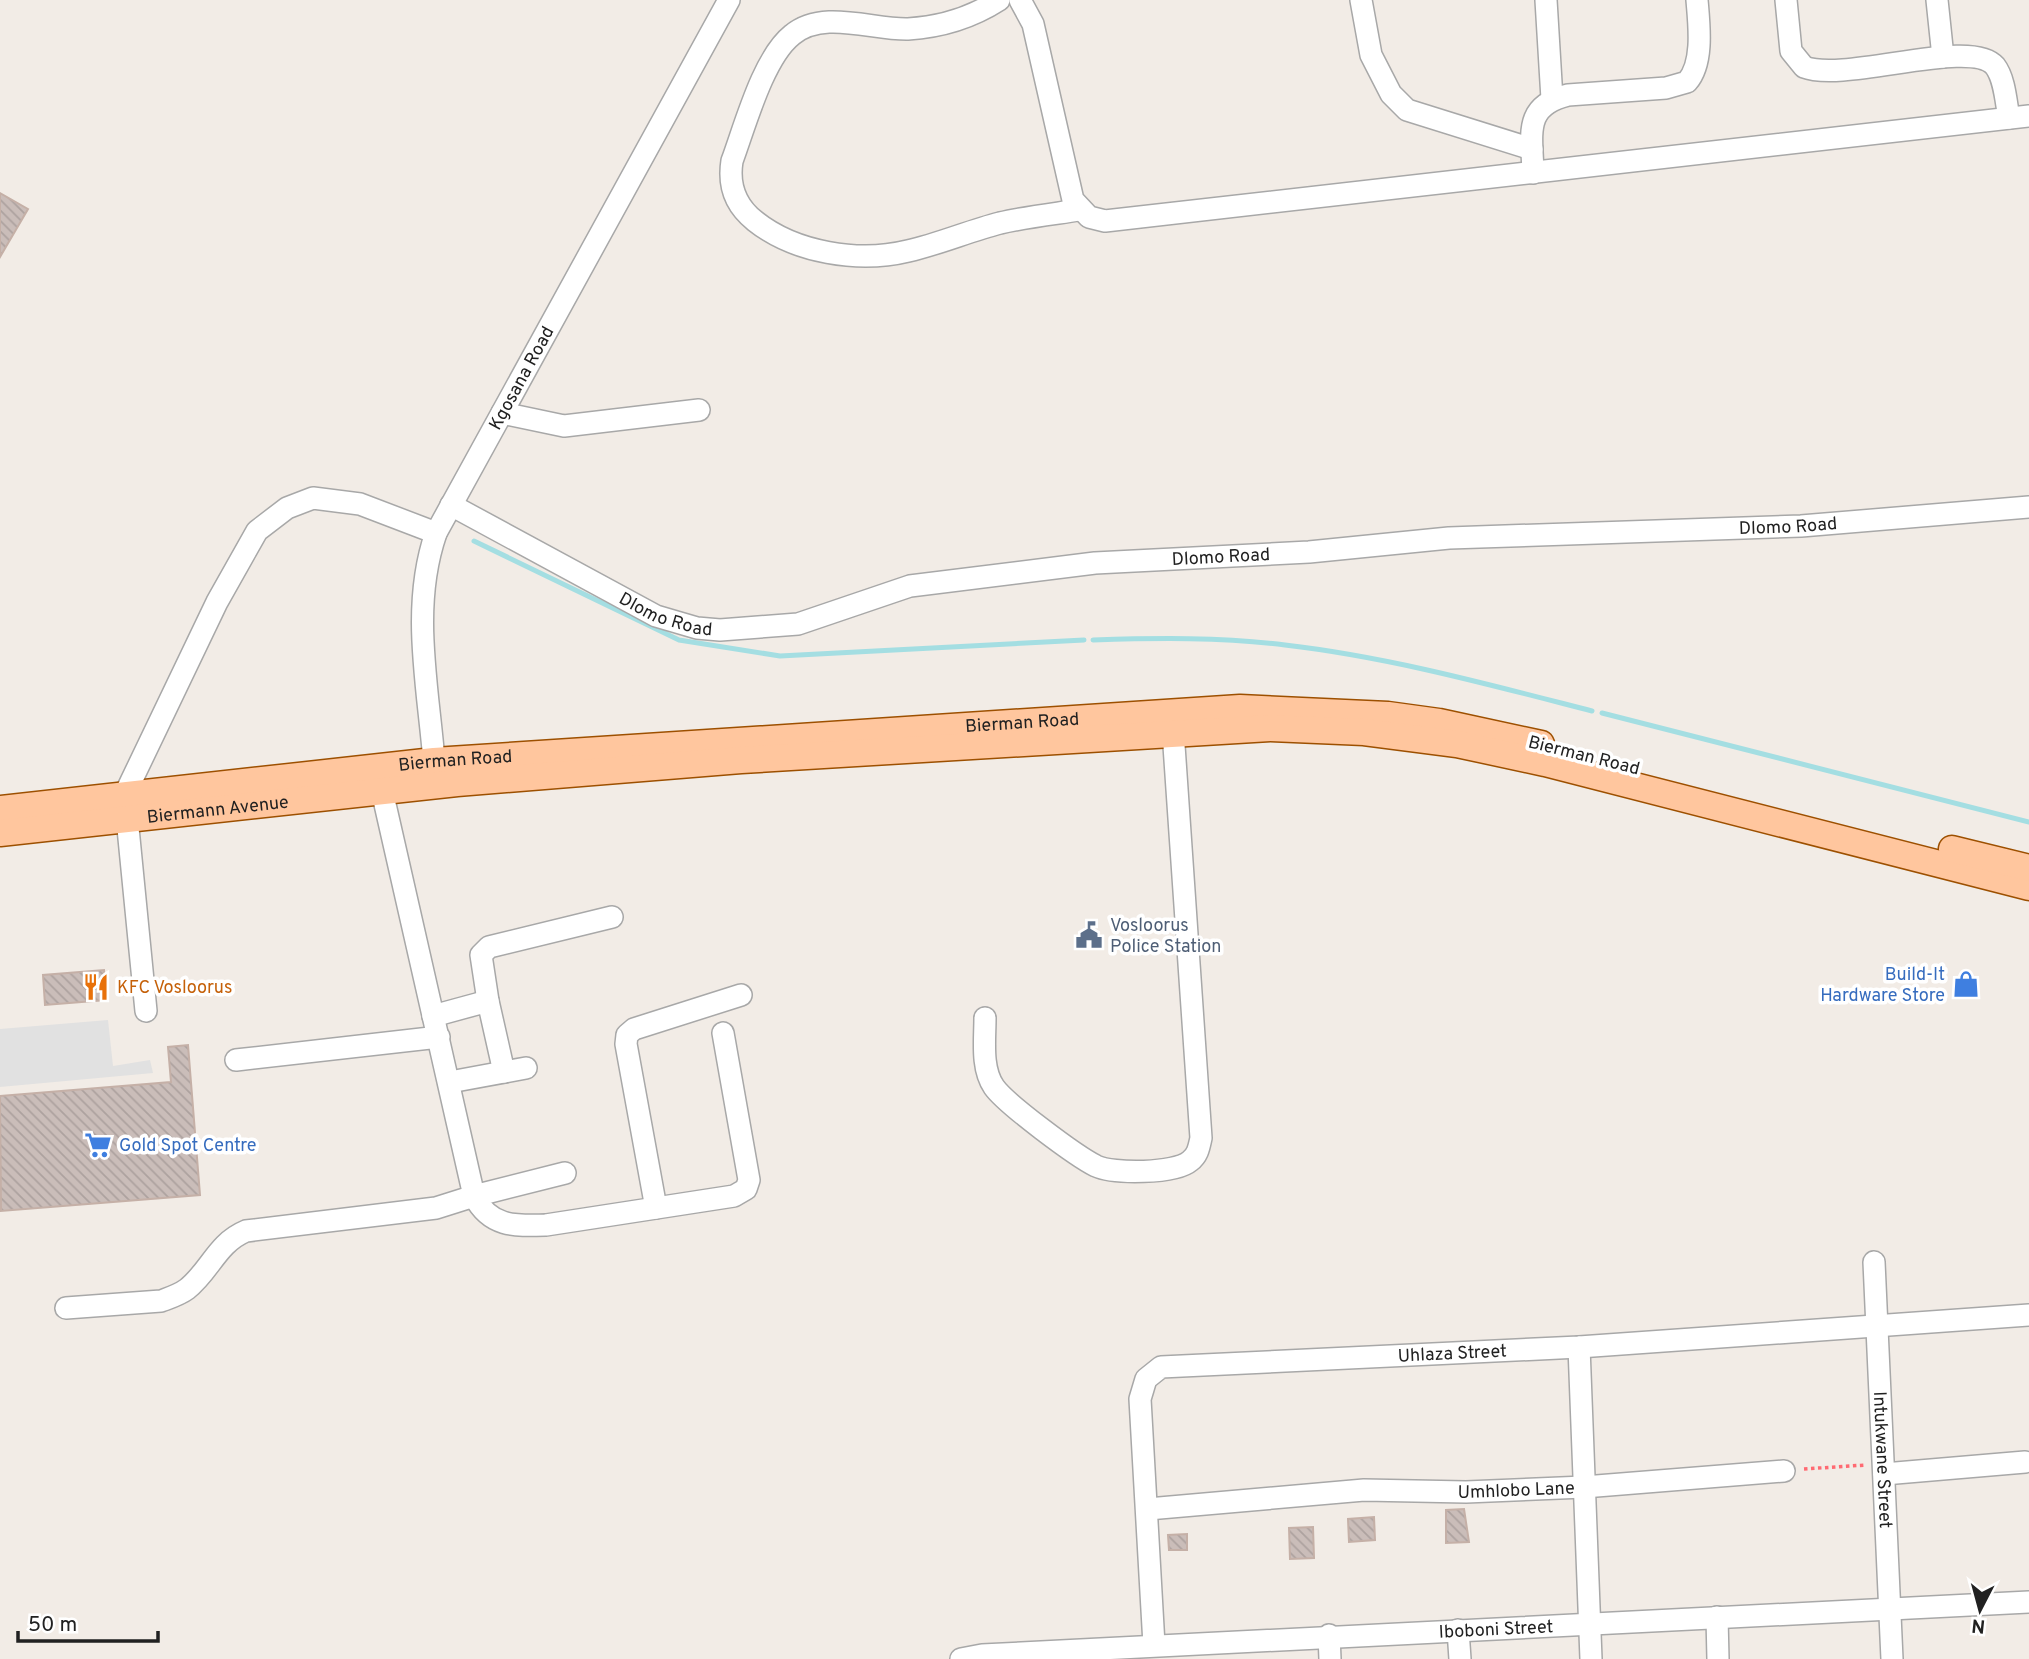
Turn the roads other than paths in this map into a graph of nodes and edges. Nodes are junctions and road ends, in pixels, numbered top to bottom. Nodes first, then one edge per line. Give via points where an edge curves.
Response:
1 (729, 0) edge
2 (999, 0) edge
3 (1020, 0) edge
4 (1361, 0) edge
5 (1546, 0) edge
6 (1697, 0) edge
7 (1786, 0) edge
8 (1937, 0) edge
9 (1943, 57) junction
10 (1552, 99) junction
11 (2019, 117) edge
12 (1532, 149) junction
13 (1533, 173) junction
14 (1079, 210) junction
15 (699, 410) dead end
16 (502, 413) junction
17 (451, 505) junction
18 (2029, 507) edge
19 (436, 533) junction
20 (1173, 731) junction
21 (435, 773) junction
22 (382, 791) junction
23 (126, 806) junction
24 (0, 808) edge
25 (0, 833) edge
26 (2029, 868) edge
27 (2029, 887) edge
28 (612, 918) dead end
29 (741, 995) dead end
30 (488, 1001) junction
31 (146, 1011) dead end
32 (433, 1016) junction
33 (985, 1018) dead end
34 (723, 1033) dead end
35 (439, 1037) junction
36 (236, 1060) dead end
37 (526, 1068) dead end
38 (504, 1072) junction
39 (450, 1082) junction
40 (565, 1174) dead end
41 (474, 1196) junction
42 (656, 1208) junction
43 (1874, 1262) dead end
44 (65, 1308) dead end
45 (2029, 1315) edge
46 (1877, 1324) junction
47 (1579, 1347) junction
48 (2025, 1462) dead end
49 (1884, 1468) junction
50 (1784, 1471) road end
51 (1584, 1487) junction
52 (1148, 1508) junction
53 (2029, 1602) edge
54 (1890, 1608) junction
55 (1717, 1617) junction
56 (1589, 1624) junction
57 (1458, 1630) junction
58 (1329, 1635) junction
59 (1154, 1645) junction
60 (961, 1659) edge
61 (1330, 1659) edge
62 (1460, 1659) edge
63 (1591, 1659) edge
64 (1718, 1659) edge
65 (1892, 1659) edge

1 - 16 street, Kgosana Road
2 - 14 street via 959,21 934,26 905,29 822,23 793,33 772,61 732,161 730,173 738,206 779,237 842,254 873,255 906,252 1001,223
3 - 14 street via 1033,24 1067,186
4 - 12 street via 1371,55 1391,94 1408,110
5 - 10 street
6 - 10 street via 1697,56 1687,82
7 - 9 street via 1791,51 1811,70
8 - 9 street
9 - 11 street via 1987,59 1996,67
10 - 12 street via 1534,117
11 - 13 street
12 - 13 street
13 - 14 street via 1123,221 1105,221
15 - 16 street via 564,426
16 - 17 street, Kgosana Road
17 - 18 street, Dlomo Road via 656,615 720,630 798,624 910,586 1095,563 1309,552 1462,537 1813,525
17 - 19 street, Kgosana Road
19 - 21 street, Kgosana Road via 425,567 421,612
19 - 23 street via 360,504 313,498 287,508 257,531 217,603
20 - 21 main road, Bierman Road via 741,760
20 - 27 main road, Bierman Road via 1270,727 1364,732 1457,744
20 - 33 street via 1201,1138 1198,1152 1189,1163 1175,1167 1126,1172 1085,1160 995,1088 986,1063
21 - 22 main road, Biermann Avenue
21 - 23 main road, Bierman Road
21 - 26 main road, Bierman Road via 1170,711 1316,709 1388,715 1494,733
22 - 23 main road, Biermann Avenue
22 - 32 street
23 - 24 main road, Bierman Road
23 - 25 main road, Biermann Avenue
23 - 31 street
28 - 30 street via 489,947 481,955
29 - 42 street via 627,1035
30 - 32 street
30 - 38 street
32 - 35 street
34 - 42 street via 749,1180 746,1189 734,1196
35 - 36 street
35 - 39 street
37 - 38 street
38 - 39 street
39 - 41 street
40 - 41 street
41 - 42 street via 482,1212 519,1226
41 - 44 street via 436,1208 246,1231 223,1244 195,1281 174,1296 161,1301
43 - 46 street, Intukwane Street
45 - 46 street, Uhlaza Street
46 - 47 street, Uhlaza Street
46 - 49 street, Intukwane Street
47 - 51 street
47 - 52 street, Uhlaza Street via 1161,1367 1146,1378 1140,1398
48 - 49 street
49 - 54 street, Intukwane Street
50 - 51 street, Umhlobo Lane
51 - 52 street, Umhlobo Lane via 1364,1490
51 - 56 street
52 - 59 street, Uhlaza Street
53 - 54 street, Iboboni Street
54 - 55 street, Iboboni Street
54 - 65 street, Intukwane Street
55 - 56 street, Iboboni Street
55 - 64 street
56 - 57 street, Iboboni Street
56 - 63 street
57 - 58 street, Iboboni Street
57 - 62 street
58 - 59 street, Iboboni Street
58 - 61 street
59 - 60 street, Iboboni Street

